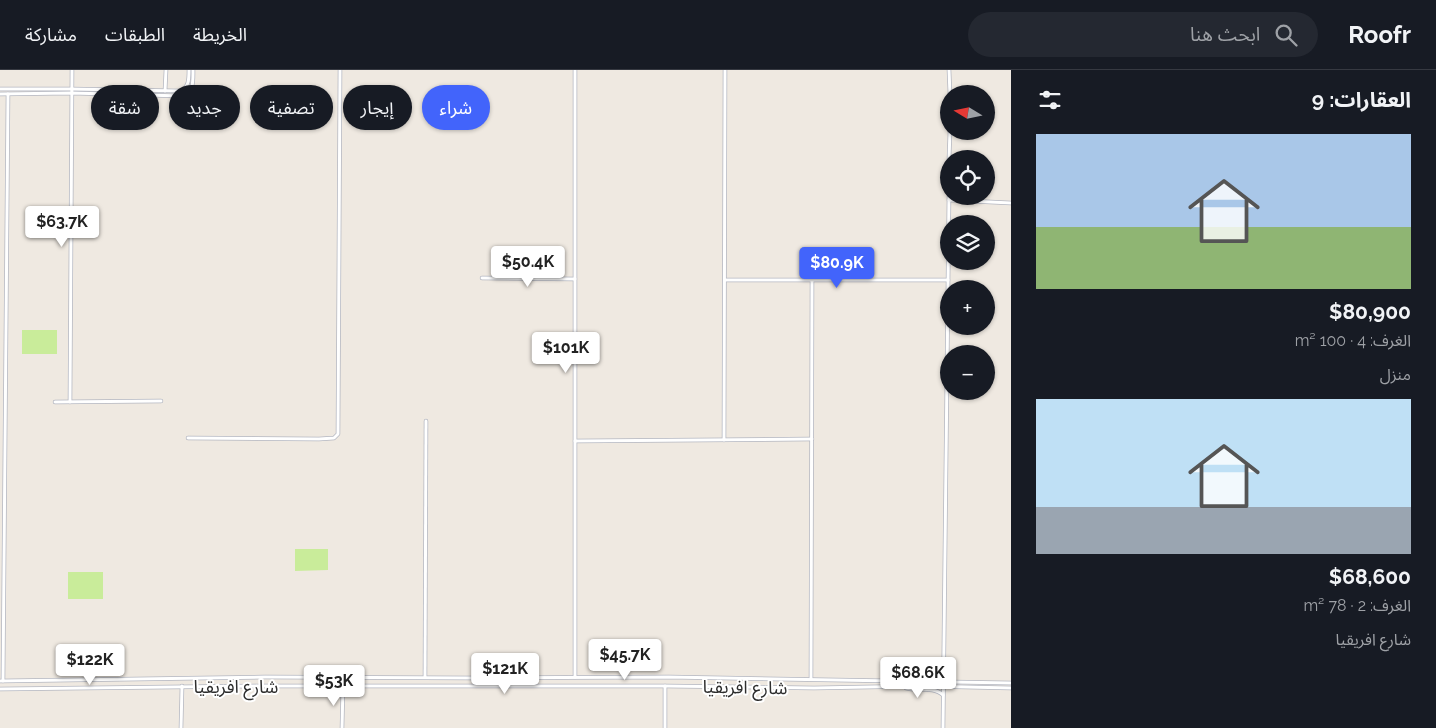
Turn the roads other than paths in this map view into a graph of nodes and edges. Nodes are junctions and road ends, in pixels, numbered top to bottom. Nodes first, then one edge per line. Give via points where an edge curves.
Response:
1 (72, 70) edge
2 (166, 70) edge
3 (191, 70) edge
4 (340, 70) edge
5 (575, 70) edge
6 (726, 70) edge
7 (950, 70) edge
8 (950, 85) edge
9 (0, 89) edge
10 (71, 91) junction
11 (165, 92) junction
12 (0, 94) edge
13 (8, 94) junction
14 (995, 202) edge
15 (1011, 203) edge
16 (949, 205) edge
17 (482, 278) dead end
18 (575, 279) junction
19 (725, 280) junction
20 (812, 280) junction
21 (940, 280) edge
22 (948, 280) edge
23 (947, 335) edge
24 (161, 401) dead end
25 (55, 402) dead end
26 (70, 402) junction
27 (426, 421) dead end
28 (188, 438) dead end
29 (812, 439) junction
30 (724, 440) junction
31 (575, 441) junction
32 (266, 677) junction
33 (279, 677) junction
34 (393, 677) junction
35 (425, 677) junction
36 (612, 677) junction
37 (628, 677) junction
38 (575, 678) junction
39 (728, 678) junction
40 (745, 678) junction
41 (78, 679) junction
42 (94, 679) junction
43 (811, 679) junction
44 (1, 681) edge
45 (1011, 683) edge
46 (943, 684) junction
47 (182, 686) junction
48 (265, 686) junction
49 (280, 686) junction
50 (343, 686) junction
51 (392, 686) junction
52 (612, 686) junction
53 (628, 686) junction
54 (665, 686) junction
55 (726, 687) junction
56 (745, 687) junction
57 (903, 687) junction
58 (77, 688) junction
59 (95, 688) junction
60 (1011, 688) edge
61 (0, 689) edge
62 (943, 695) junction
63 (181, 728) edge
64 (342, 728) edge
65 (665, 728) edge
66 (943, 728) edge

1 - 10 street
2 - 11 street
3 - 10 street via 192,86 184,96
3 - 11 street via 185,89
4 - 28 street via 338,434 334,438 319,439
5 - 18 street
6 - 19 street
7 - 8 street
9 - 10 street
10 - 11 street
10 - 13 street
10 - 26 street
12 - 13 street
13 - 44 street
14 - 15 street
16 - 22 street
17 - 18 street
18 - 31 street
19 - 20 street
19 - 30 street
20 - 21 street
20 - 29 street
23 - 46 street
24 - 26 street
25 - 26 street
27 - 35 street
29 - 30 street
29 - 43 street
30 - 31 street
31 - 38 street
32 - 33 street, شارع افريقيا
32 - 42 street, شارع افريقيا
32 - 48 street
33 - 34 street, شارع افريقيا
33 - 49 street via 276,682
34 - 35 street, شارع افريقيا
34 - 51 street via 396,681
35 - 38 street, شارع افريقيا
36 - 37 street, شارع افريقيا
36 - 38 street, شارع افريقيا
36 - 52 street via 616,682
37 - 39 street, شارع افريقيا
37 - 53 street via 623,683
39 - 40 street, شارع افريقيا
39 - 55 street via 732,684
40 - 43 street, شارع افريقيا
40 - 56 street via 739,683
41 - 42 street, شارع افريقيا
41 - 44 street, شارع افريقيا
41 - 58 street via 81,685
42 - 59 street via 90,684
43 - 46 street, شارع افريقيا
45 - 46 street, شارع افريقيا
46 - 57 street, شارع افريقيا
46 - 60 street, شارع افريقيا
46 - 62 street
47 - 48 street, شارع افريقيا
47 - 59 street, شارع افريقيا
47 - 63 street
48 - 49 street, شارع افريقيا
49 - 50 street, شارع افريقيا
50 - 51 street, شارع افريقيا
50 - 64 street
51 - 52 street, شارع افريقيا
52 - 53 street, شارع افريقيا
53 - 54 street, شارع افريقيا
54 - 55 street, شارع افريقيا
54 - 65 street
55 - 56 street, شارع افريقيا
56 - 57 street, شارع افريقيا
57 - 62 street via 938,691
58 - 59 street, شارع افريقيا
58 - 61 street, شارع افريقيا
62 - 66 street

